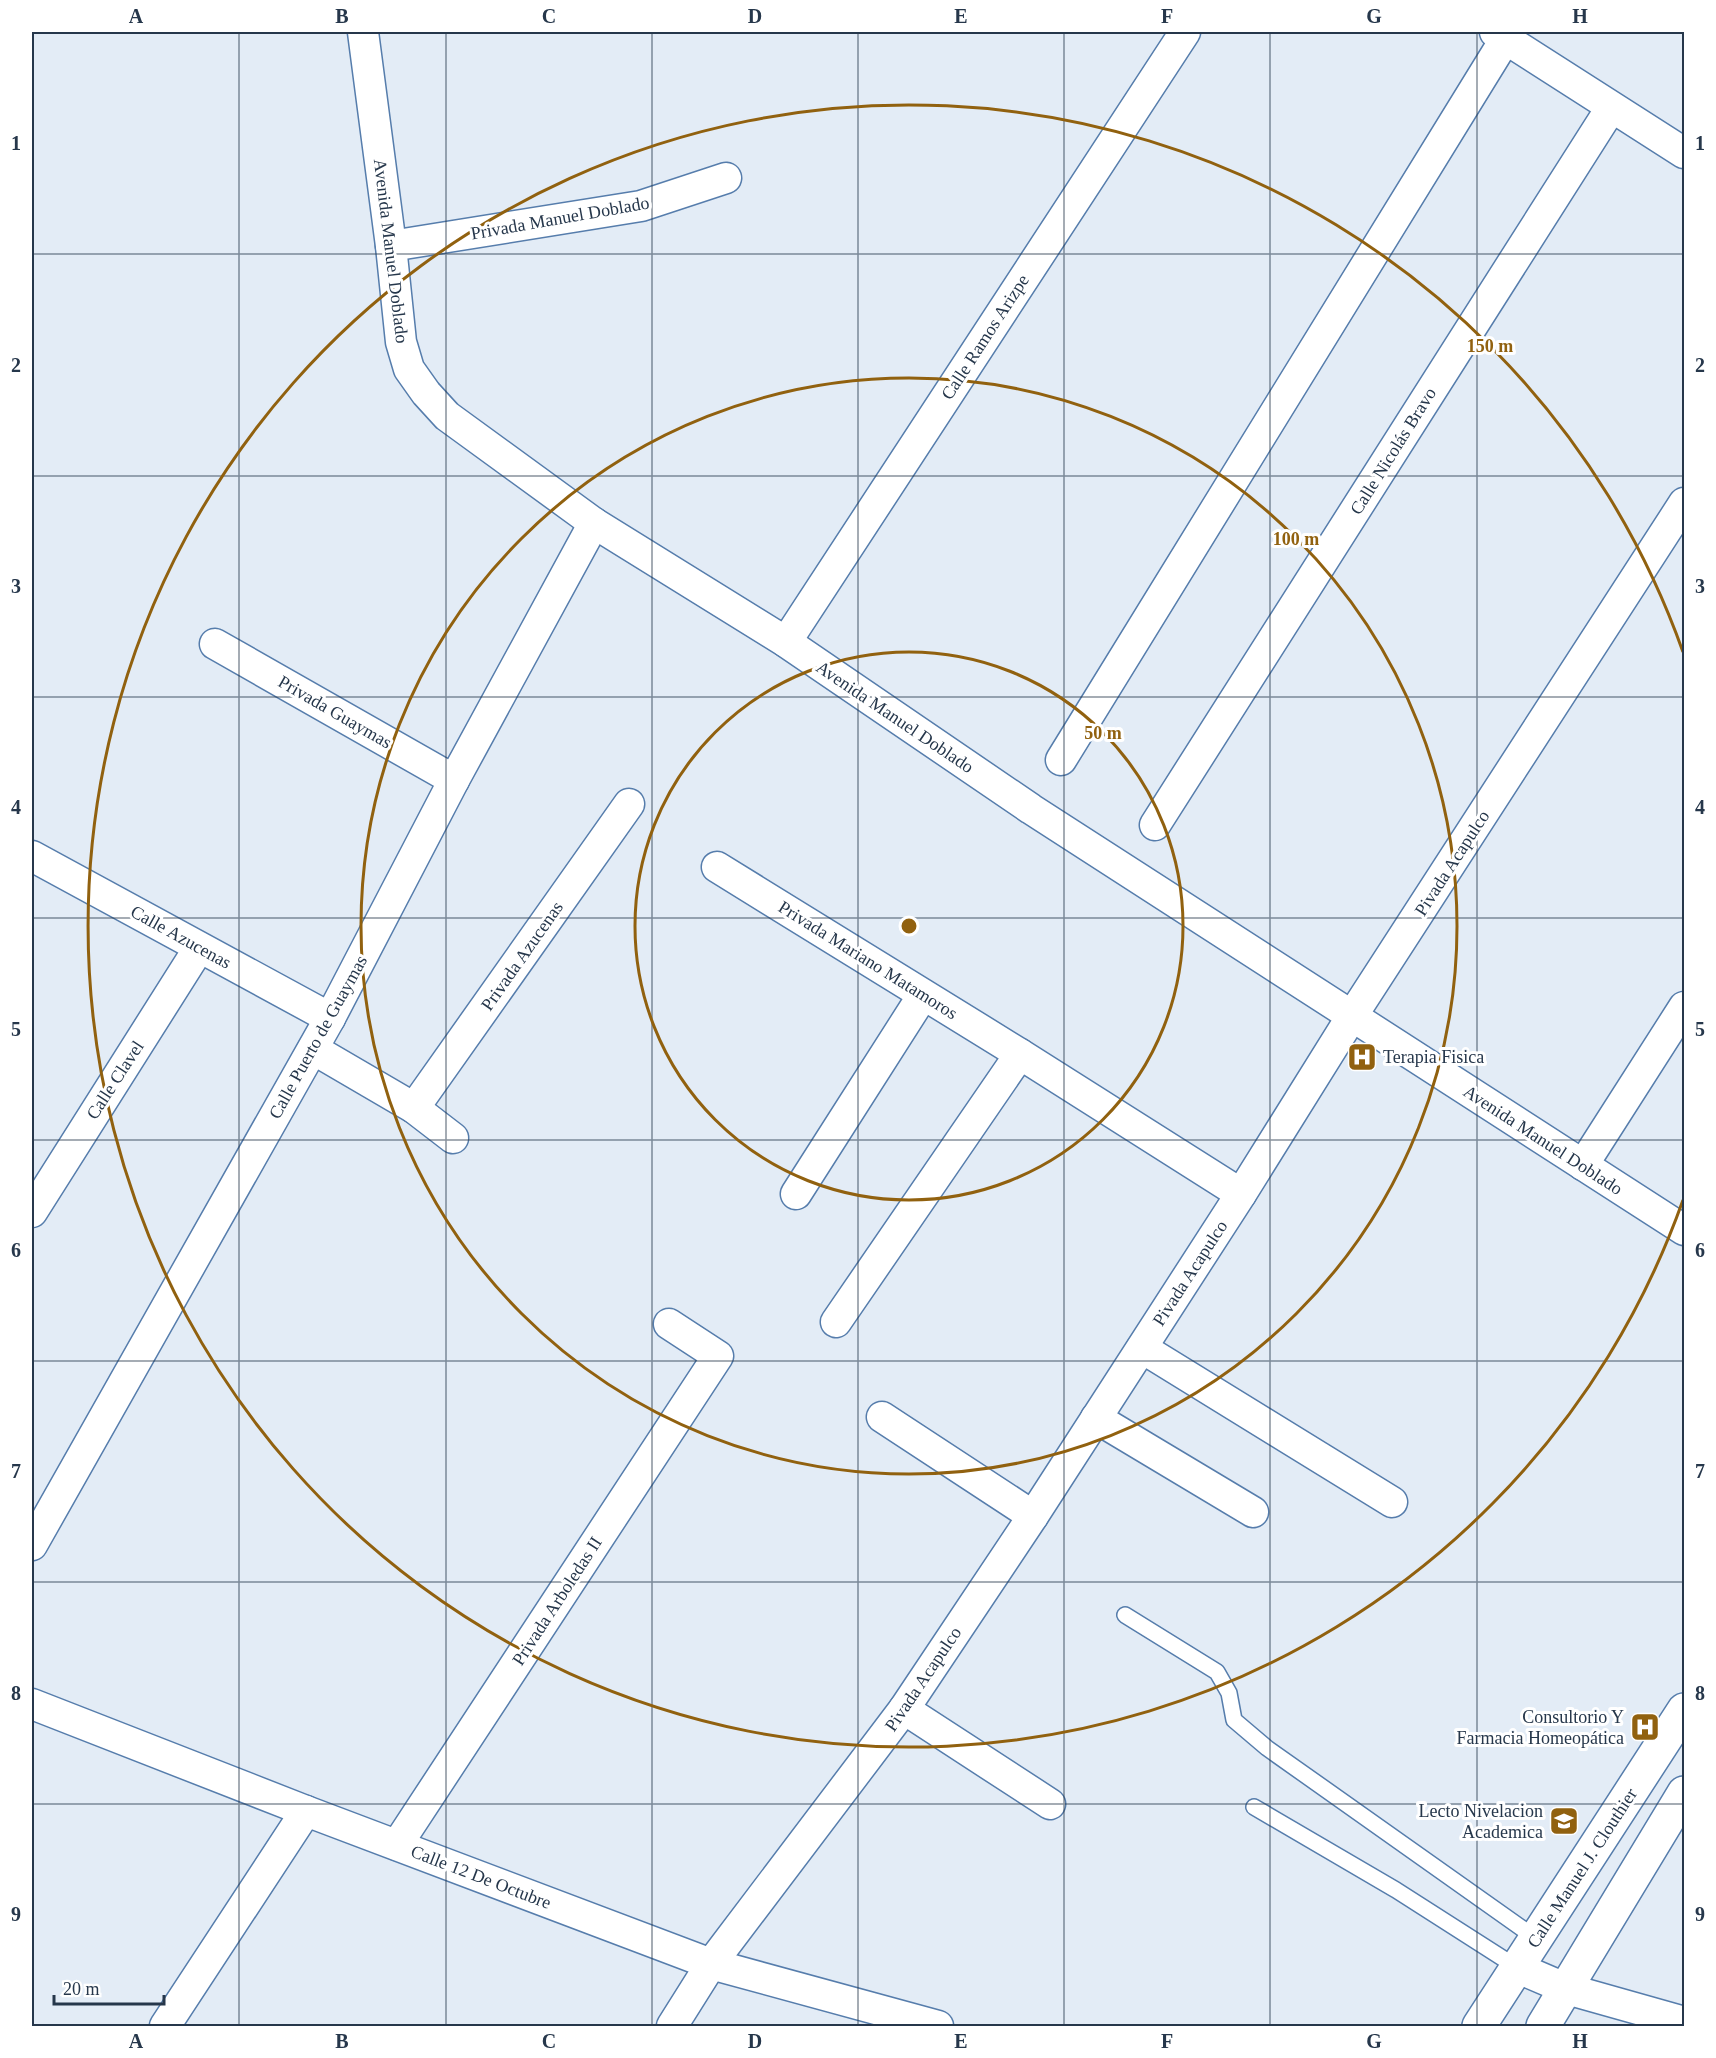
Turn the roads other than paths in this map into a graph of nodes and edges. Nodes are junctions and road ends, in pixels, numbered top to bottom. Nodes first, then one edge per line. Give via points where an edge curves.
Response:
1 (363, 32) edge
2 (1185, 32) edge
3 (1500, 35) edge
4 (1611, 108) junction
5 (1684, 153) edge
6 (726, 178) dead end
7 (391, 246) junction
8 (1684, 503) edge
9 (594, 523) junction
10 (786, 642) junction
11 (215, 644) dead end
12 (1061, 760) dead end
13 (454, 780) junction
14 (629, 804) dead end
15 (1155, 825) dead end
16 (32, 856) edge
17 (717, 867) dead end
18 (200, 948) junction
19 (923, 995) junction
20 (1684, 1006) edge
21 (1352, 1016) junction
22 (330, 1018) junction
23 (313, 1049) junction
24 (1020, 1054) junction
25 (414, 1108) junction
26 (453, 1138) dead end
27 (1583, 1165) junction
28 (796, 1194) dead end
29 (1241, 1194) junction
30 (32, 1212) edge
31 (1683, 1228) edge
32 (836, 1322) dead end
33 (669, 1324) dead end
34 (1142, 1348) junction
35 (882, 1417) dead end
36 (1096, 1418) junction
37 (1392, 1502) dead end
38 (1253, 1512) dead end
39 (1033, 1516) junction
40 (32, 1545) edge
41 (1125, 1615) dead end
42 (32, 1704) edge
43 (904, 1709) junction
44 (1684, 1710) edge
45 (1684, 1793) edge
46 (1050, 1804) dead end
47 (1254, 1806) dead end
48 (306, 1811) junction
49 (397, 1845) junction
50 (1537, 1939) junction
51 (711, 1964) junction
52 (1518, 1968) junction
53 (1567, 1989) junction
54 (1684, 2022) edge
55 (165, 2026) edge
56 (672, 2026) edge
57 (938, 2026) edge
58 (1479, 2026) edge
59 (1543, 2026) edge

1 - 7 street, Avenida Manuel Doblado
2 - 10 street, Calle Ramos Arizpe
3 - 4 street
3 - 12 street
4 - 5 street
4 - 15 street, Calle Nicolás Bravo
6 - 7 street, Privada Manuel Doblado via 641,206
7 - 9 street, Avenida Manuel Doblado via 401,342 409,369 426,393 447,416
8 - 21 street, Pivada Acapulco
9 - 10 street, Avenida Manuel Doblado
9 - 13 street, Calle Puerto de Guaymas
10 - 21 street, Avenida Manuel Doblado via 1031,809
11 - 13 street, Privada Guaymas
13 - 22 street, Calle Puerto de Guaymas
14 - 25 street, Privada Azucenas
16 - 18 street, Calle Azucenas
17 - 19 street, Privada Mariano Matamoros
18 - 22 street, Calle Azucenas
18 - 30 street, Calle Clavel
19 - 24 street, Privada Mariano Matamoros
19 - 28 street
20 - 27 street
21 - 27 street, Avenida Manuel Doblado
21 - 29 street, Pivada Acapulco
22 - 23 street, Calle Puerto de Guaymas
23 - 25 street
23 - 40 street, Calle Puerto de Guaymas
24 - 29 street, Privada Mariano Matamoros
24 - 32 street
25 - 26 street
27 - 31 street, Avenida Manuel Doblado
29 - 34 street, Pivada Acapulco
33 - 49 street, Privada Arboledas II via 718,1356
34 - 36 street, Pivada Acapulco
34 - 37 street
35 - 39 street
36 - 38 street
36 - 39 street, Pivada Acapulco
39 - 43 street, Pivada Acapulco
41 - 50 lane via 1217,1672 1229,1693 1234,1720 1267,1748
42 - 48 street, Calle 12 De Octubre
43 - 46 street
43 - 51 street, Pivada Acapulco
44 - 50 street, Calle Manuel J. Clouthier
45 - 53 street
47 - 52 lane
48 - 49 street, Calle 12 De Octubre
48 - 55 street
49 - 51 street, Calle 12 De Octubre
50 - 52 street, Calle Manuel J. Clouthier
51 - 56 street, Pivada Acapulco
51 - 57 street, Calle 12 De Octubre
52 - 53 street
52 - 58 street, Calle Manuel J. Clouthier
53 - 54 street
53 - 59 street

